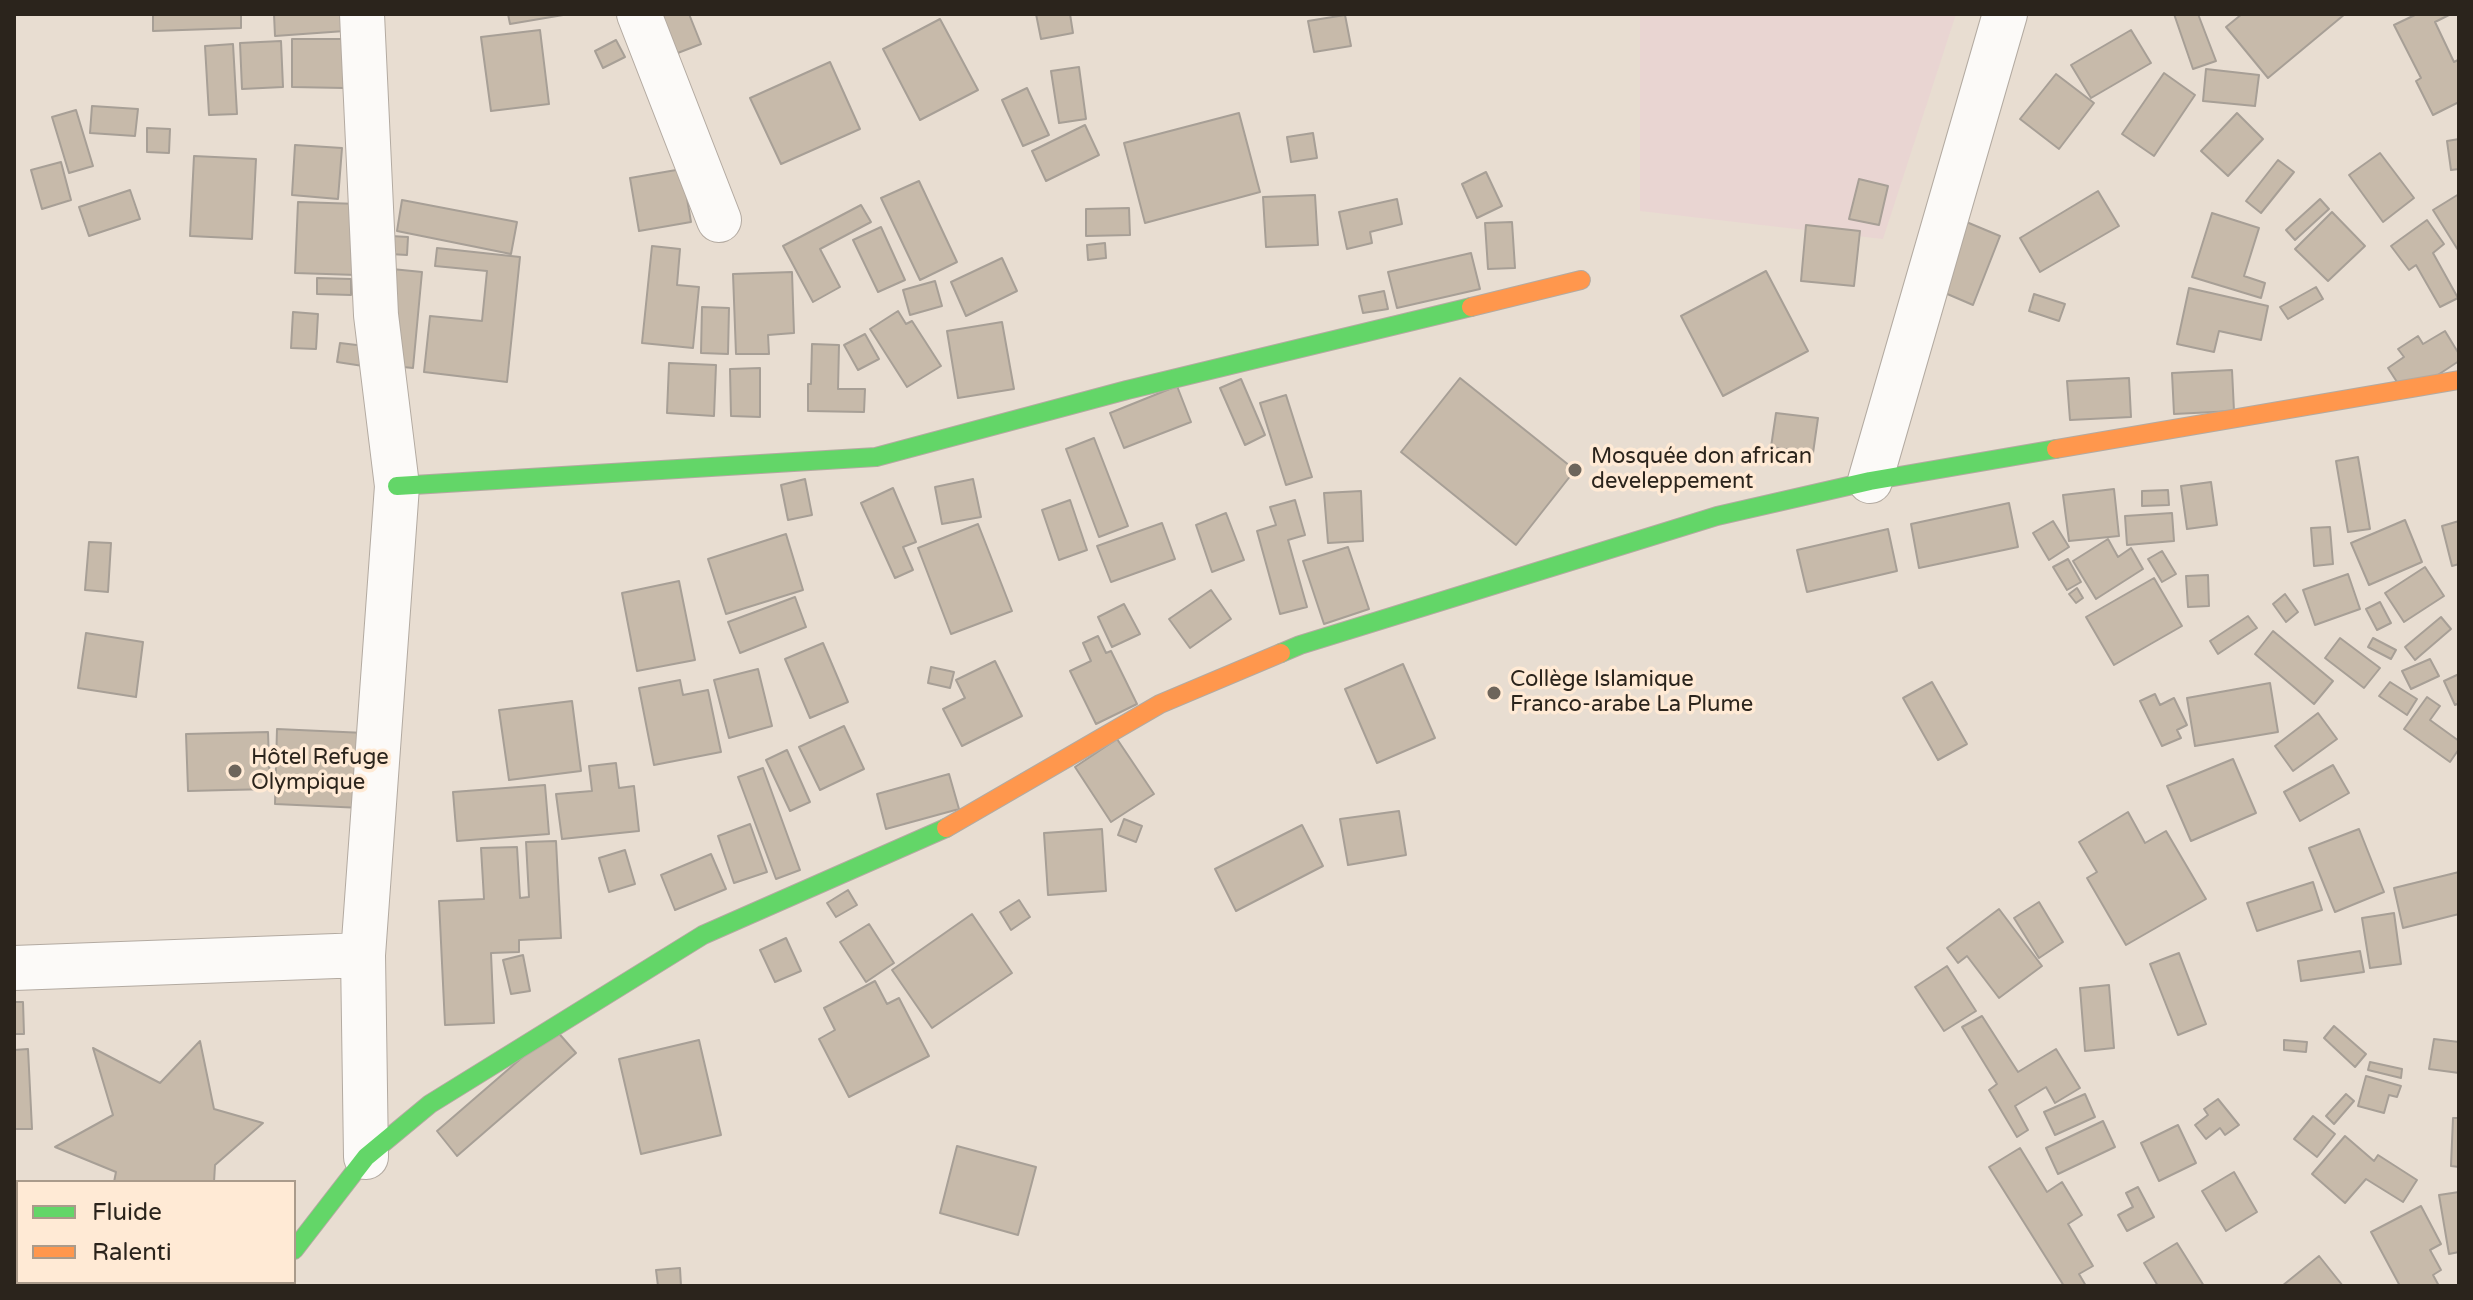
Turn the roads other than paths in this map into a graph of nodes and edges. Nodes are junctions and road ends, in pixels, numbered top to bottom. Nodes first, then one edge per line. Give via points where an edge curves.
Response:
1 (362, 14) edge
2 (639, 14) edge
3 (2005, 14) edge
4 (719, 220) dead end
5 (1581, 280) dead end
6 (2459, 380) edge
7 (1870, 481) junction
8 (397, 486) junction
9 (363, 955) junction
10 (14, 968) edge
11 (366, 1157) junction
12 (296, 1247) edge

1 - 8 street via 376,315
2 - 4 street
3 - 7 street
5 - 8 street via 876,457
6 - 7 street
7 - 11 street via 1717,516 1300,645 1160,704 947,827 703,935 430,1104
8 - 9 street
9 - 10 street
9 - 11 street
11 - 12 street

